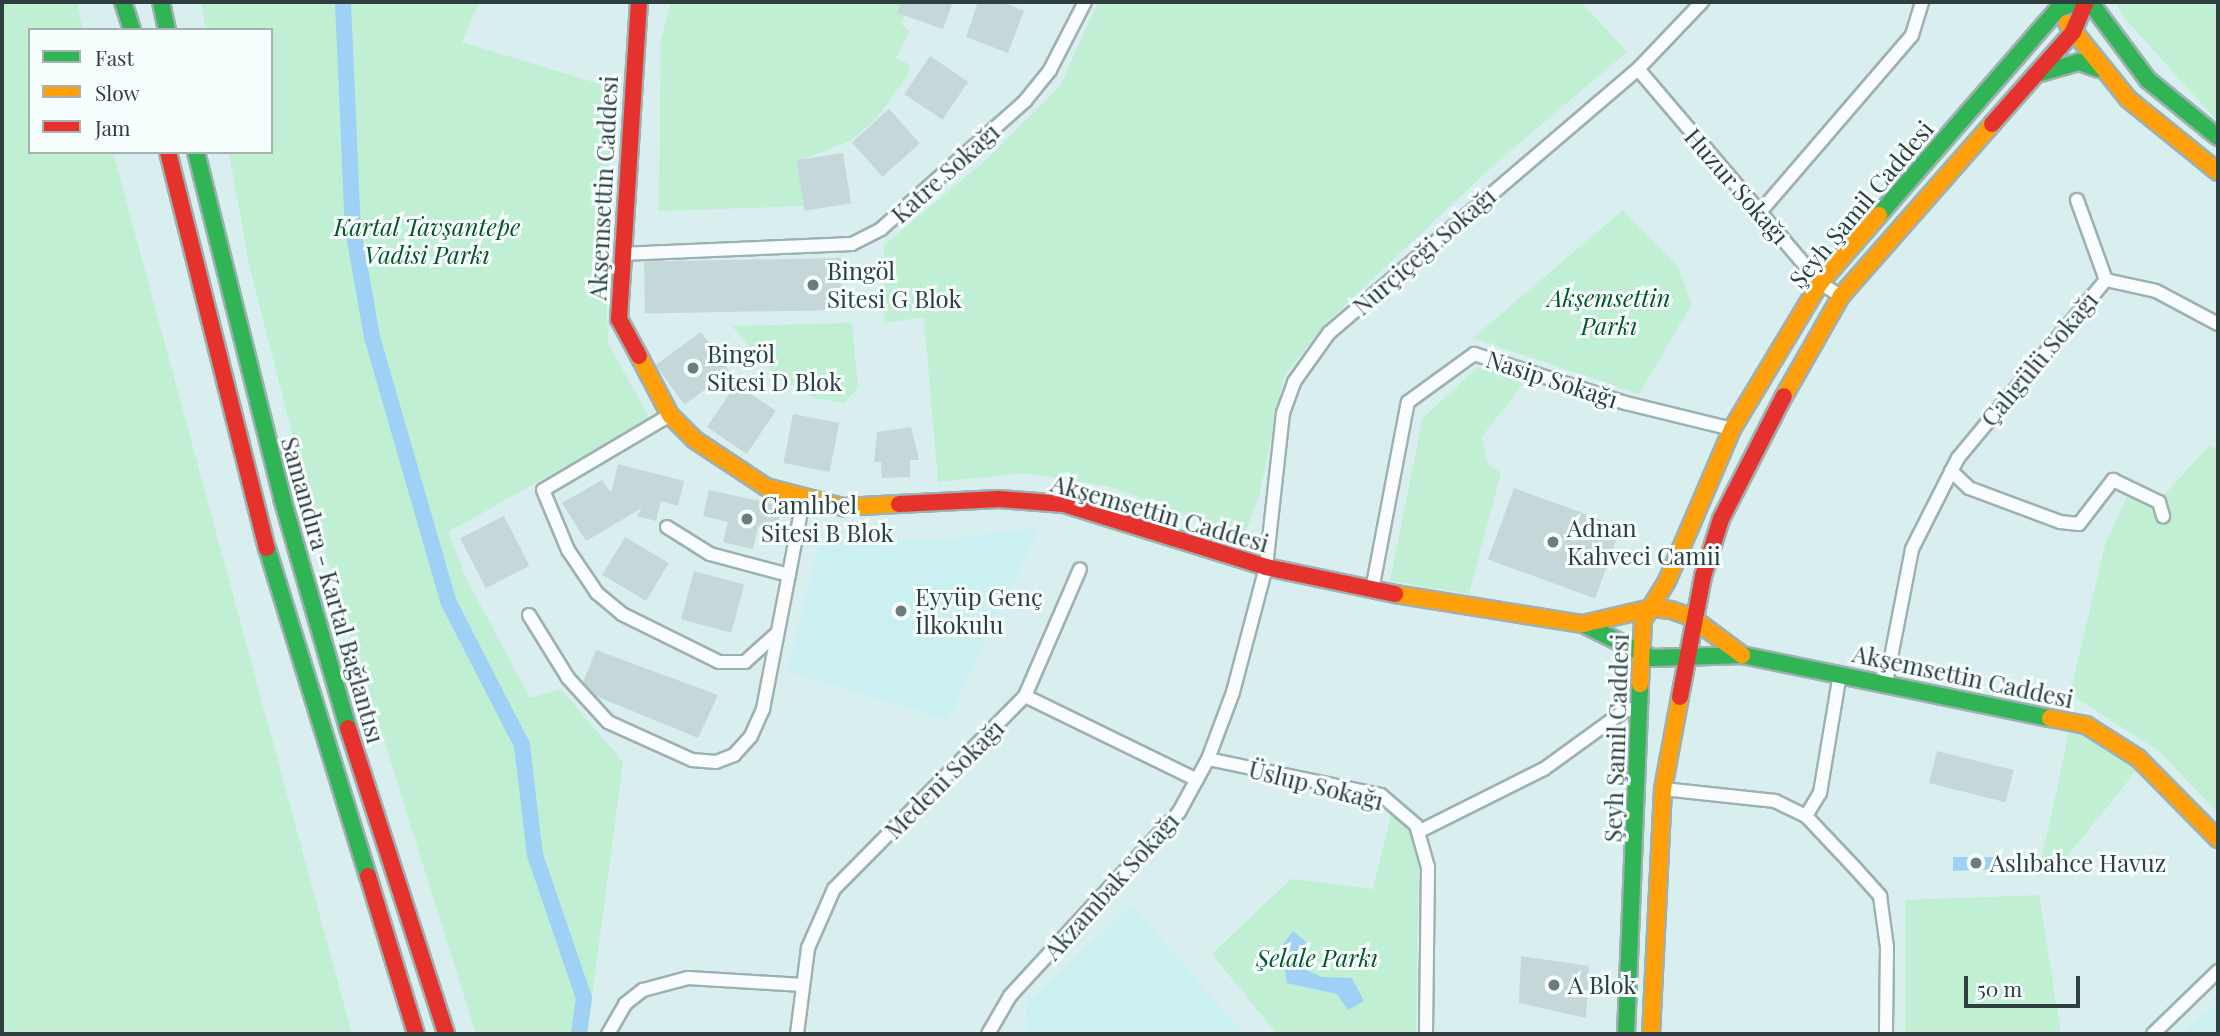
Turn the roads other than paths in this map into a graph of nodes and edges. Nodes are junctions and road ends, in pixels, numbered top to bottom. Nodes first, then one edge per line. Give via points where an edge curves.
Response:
1 (123, 2) edge
2 (137, 2) edge
3 (161, 2) edge
4 (176, 2) edge
5 (1085, 2) edge
6 (1702, 2) edge
7 (1922, 2) edge
8 (2077, 2) edge
9 (2088, 2) edge
10 (637, 3) edge
11 (2056, 5) edge
12 (131, 28) edge
13 (142, 28) edge
14 (167, 28) edge
15 (180, 28) edge
16 (2073, 32) junction
17 (1638, 69) junction
18 (2099, 69) junction
19 (2033, 75) junction
20 (2218, 136) edge
21 (168, 154) edge
22 (197, 154) edge
23 (2218, 172) edge
24 (2077, 200) dead end
25 (1760, 212) junction
26 (621, 254) junction
27 (2106, 280) junction
28 (1820, 283) junction
29 (1842, 296) junction
30 (2218, 324) edge
31 (670, 415) junction
32 (1732, 429) junction
33 (1951, 471) junction
34 (803, 501) junction
35 (2164, 516) dead end
36 (667, 527) dead end
37 (1266, 567) junction
38 (1080, 569) dead end
39 (789, 575) junction
40 (1372, 590) junction
41 (1652, 608) junction
42 (529, 615) dead end
43 (1695, 620) junction
44 (1583, 624) junction
45 (778, 631) junction
46 (1642, 653) junction
47 (1742, 655) junction
48 (1686, 659) junction
49 (1840, 674) junction
50 (1886, 683) junction
51 (1025, 696) junction
52 (1641, 707) junction
53 (1208, 759) junction
54 (1197, 780) junction
55 (1663, 789) junction
56 (1806, 816) junction
57 (1418, 832) junction
58 (2218, 839) edge
59 (2218, 971) edge
60 (803, 985) junction
61 (415, 1034) edge
62 (446, 1034) edge
63 (608, 1034) edge
64 (797, 1034) edge
65 (988, 1034) edge
66 (1426, 1034) edge
67 (1626, 1034) edge
68 (1651, 1034) edge
69 (1886, 1034) edge
70 (2153, 1034) edge

1 - 12 main road
2 - 13 main road
3 - 14 main road
4 - 15 main road
5 - 26 street, Katre Sokağı via 1051,70 1025,101 881,229 852,244 825,247
6 - 17 street, Nurçiçeği Sokağı
7 - 25 street via 1912,35
8 - 11 main road, Şeyh Şamil Caddesi
9 - 16 main road, Şeyh Şamil Caddesi
9 - 20 main road via 2148,80
10 - 26 main road, Akşemsettin Caddesi
11 - 16 main road
11 - 28 main road, Şeyh Şamil Caddesi
16 - 18 main road
16 - 19 main road, Şeyh Şamil Caddesi
17 - 25 street, Huzur Sokağı
17 - 37 street, Nurçiçeği Sokağı via 1329,333 1294,382 1283,413
18 - 19 main road via 2079,62
18 - 23 main road
19 - 29 main road, Şeyh Şamil Caddesi
21 - 61 main road, Samandıra - Kartal Bağlantısı via 254,504
22 - 62 main road, Samandıra - Kartal Bağlantısı via 293,537 356,757
24 - 27 street
25 - 28 street, Huzur Sokağı
26 - 31 main road, Akşemsettin Caddesi via 619,319
27 - 30 street, Çalıgülü Sokağı via 2156,291
27 - 33 street, Çalıgülü Sokağı
28 - 29 street, Huzur Sokağı
28 - 32 main road, Şeyh Şamil Caddesi
29 - 43 main road, Şeyh Şamil Caddesi via 1747,459 1714,537
31 - 34 main road, Akşemsettin Caddesi via 732,467
31 - 45 street via 543,490 568,550 597,593 622,614 719,662 745,662
32 - 40 street, Nasip Sokağı via 1626,403 1474,354 1408,402
32 - 41 main road, Şeyh Şamil Caddesi
33 - 35 street via 1969,488 2060,522 2079,524 2113,480 2159,502
33 - 50 street, Çalıgülü Sokağı via 1912,549
34 - 37 main road, Akşemsettin Caddesi via 843,507 1043,501
34 - 39 street
36 - 39 street via 710,554
37 - 40 main road, Akşemsettin Caddesi
37 - 53 street, Akzambak Sokağı via 1233,692
38 - 51 street
39 - 45 street
40 - 44 main road, Akşemsettin Caddesi
41 - 43 main road, Akşemsettin Caddesi
41 - 44 main road, Akşemsettin Caddesi
41 - 46 main road, Şeyh Şamil Caddesi via 1639,633
42 - 45 street via 568,678 608,722 648,744 716,762 734,755 751,736 763,709
43 - 47 main road, Akşemsettin Caddesi
43 - 48 main road, Şeyh Şamil Caddesi
44 - 46 main road, Akşemsettin Caddesi
46 - 48 main road, Akşemsettin Caddesi
46 - 52 main road, Şeyh Şamil Caddesi
47 - 48 main road, Akşemsettin Caddesi
47 - 49 main road, Akşemsettin Caddesi
48 - 55 main road, Şeyh Şamil Caddesi
49 - 50 main road, Akşemsettin Caddesi
49 - 56 street via 1820,793
50 - 58 main road, Akşemsettin Caddesi via 2086,725 2138,758
51 - 54 street
51 - 60 street, Medeni Sokağı via 834,889 817,918
52 - 57 street via 1624,711 1544,769
52 - 67 main road, Şeyh Şamil Caddesi
53 - 54 street, Akzambak Sokağı
53 - 57 street, Üslup Sokağı via 1381,795 1400,807
54 - 65 street, Akzambak Sokağı via 1180,812 1010,996
55 - 56 street via 1775,801
55 - 68 main road, Şeyh Şamil Caddesi
56 - 69 street via 1880,896 1887,947
57 - 66 street, Üslup Sokağı via 1428,867
59 - 70 street
60 - 63 street via 677,981 643,990 625,1004
60 - 64 street, Medeni Sokağı

